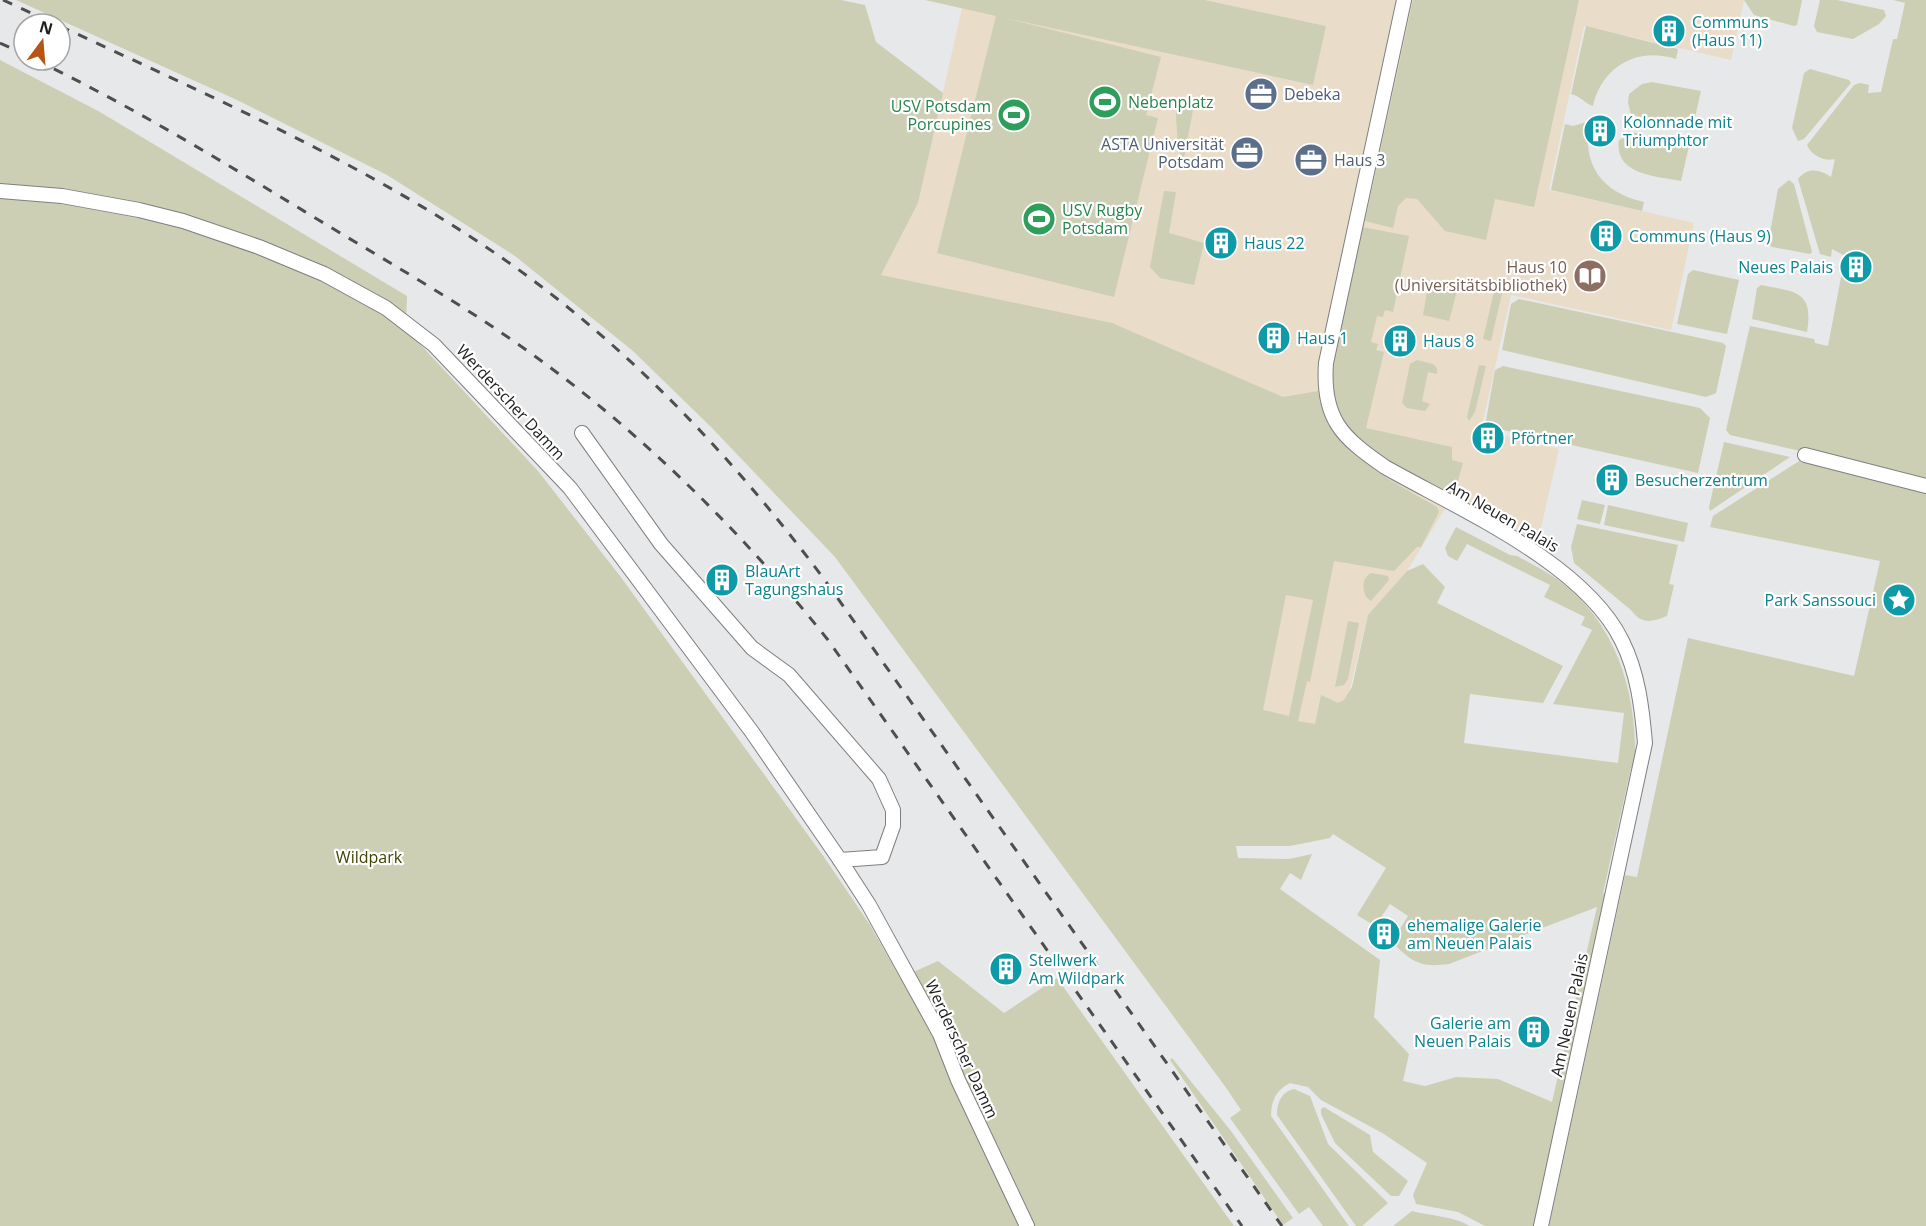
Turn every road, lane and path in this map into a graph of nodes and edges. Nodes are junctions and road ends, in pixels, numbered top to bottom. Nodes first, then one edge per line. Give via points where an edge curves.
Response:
1 (1404, 0) edge
2 (0, 191) edge
3 (582, 433) dead end
4 (1805, 455) dead end
5 (1926, 486) edge
6 (840, 860) junction
7 (1027, 1226) edge
8 (1541, 1226) edge

1 - 8 street, Am Neuen Palais via 1326,363 1324,388 1328,406 1346,436 1364,452 1538,554 1583,590 1622,640 1642,706 1645,743
2 - 6 street, Werderscher Damm via 62,196 139,210 259,247 324,274 376,303 434,345 570,488 752,732
3 - 6 street, Werderscher Damm via 661,544 752,648 789,675 879,779 893,810 893,826 882,857
4 - 5 street
6 - 7 street, Werderscher Damm via 940,1034

